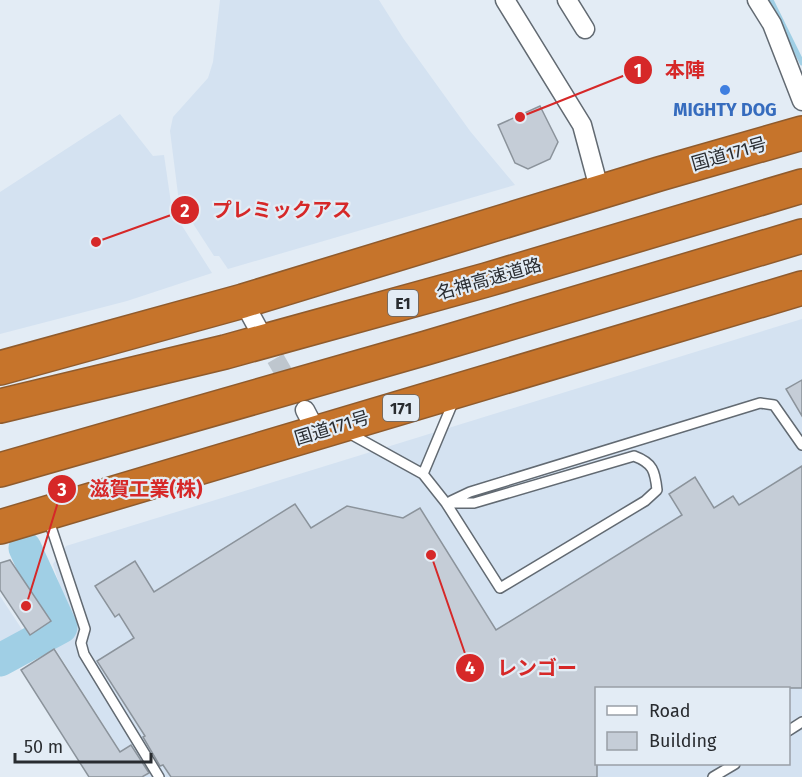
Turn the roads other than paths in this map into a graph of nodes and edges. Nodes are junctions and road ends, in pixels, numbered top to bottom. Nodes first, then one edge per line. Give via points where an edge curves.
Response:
1 (505, 0) edge
2 (567, 0) edge
3 (757, 0) edge
4 (585, 29) dead end
5 (802, 101) edge
6 (802, 133) edge
7 (802, 186) edge
8 (600, 192) junction
9 (802, 236) edge
10 (802, 288) edge
11 (243, 301) junction
12 (261, 334) tunnel mouth
13 (426, 348) junction
14 (0, 368) edge
15 (457, 392) junction
16 (0, 406) edge
17 (320, 423) junction
18 (802, 445) edge
19 (0, 454) edge
20 (0, 471) edge
21 (423, 474) junction
22 (446, 503) junction
23 (51, 526) junction
24 (0, 527) edge
25 (733, 765) edge
26 (159, 777) edge
27 (713, 777) edge

1 - 8 street via 582,125
2 - 4 street
3 - 5 street via 772,24
6 - 8 highway, 国道171号
7 - 16 highway, 名神高速道路 / E1 via 225,352
8 - 11 highway, 国道171号
9 - 13 highway
10 - 15 highway, 国道171号 / 171
11 - 12 street
11 - 14 highway, 国道171号
13 - 19 highway via 194,411
13 - 20 highway
15 - 17 highway, 国道171号 / 171
15 - 21 lane
17 - 21 lane
17 - 23 highway, 国道171号 / 171
18 - 22 lane via 774,405 760,403 470,492
21 - 22 lane
22 - 22 lane via 500,588 657,490 647,460 634,456 474,503
23 - 24 highway, 国道171号 / 171
23 - 26 lane via 85,629 81,643 84,654
25 - 27 lane

